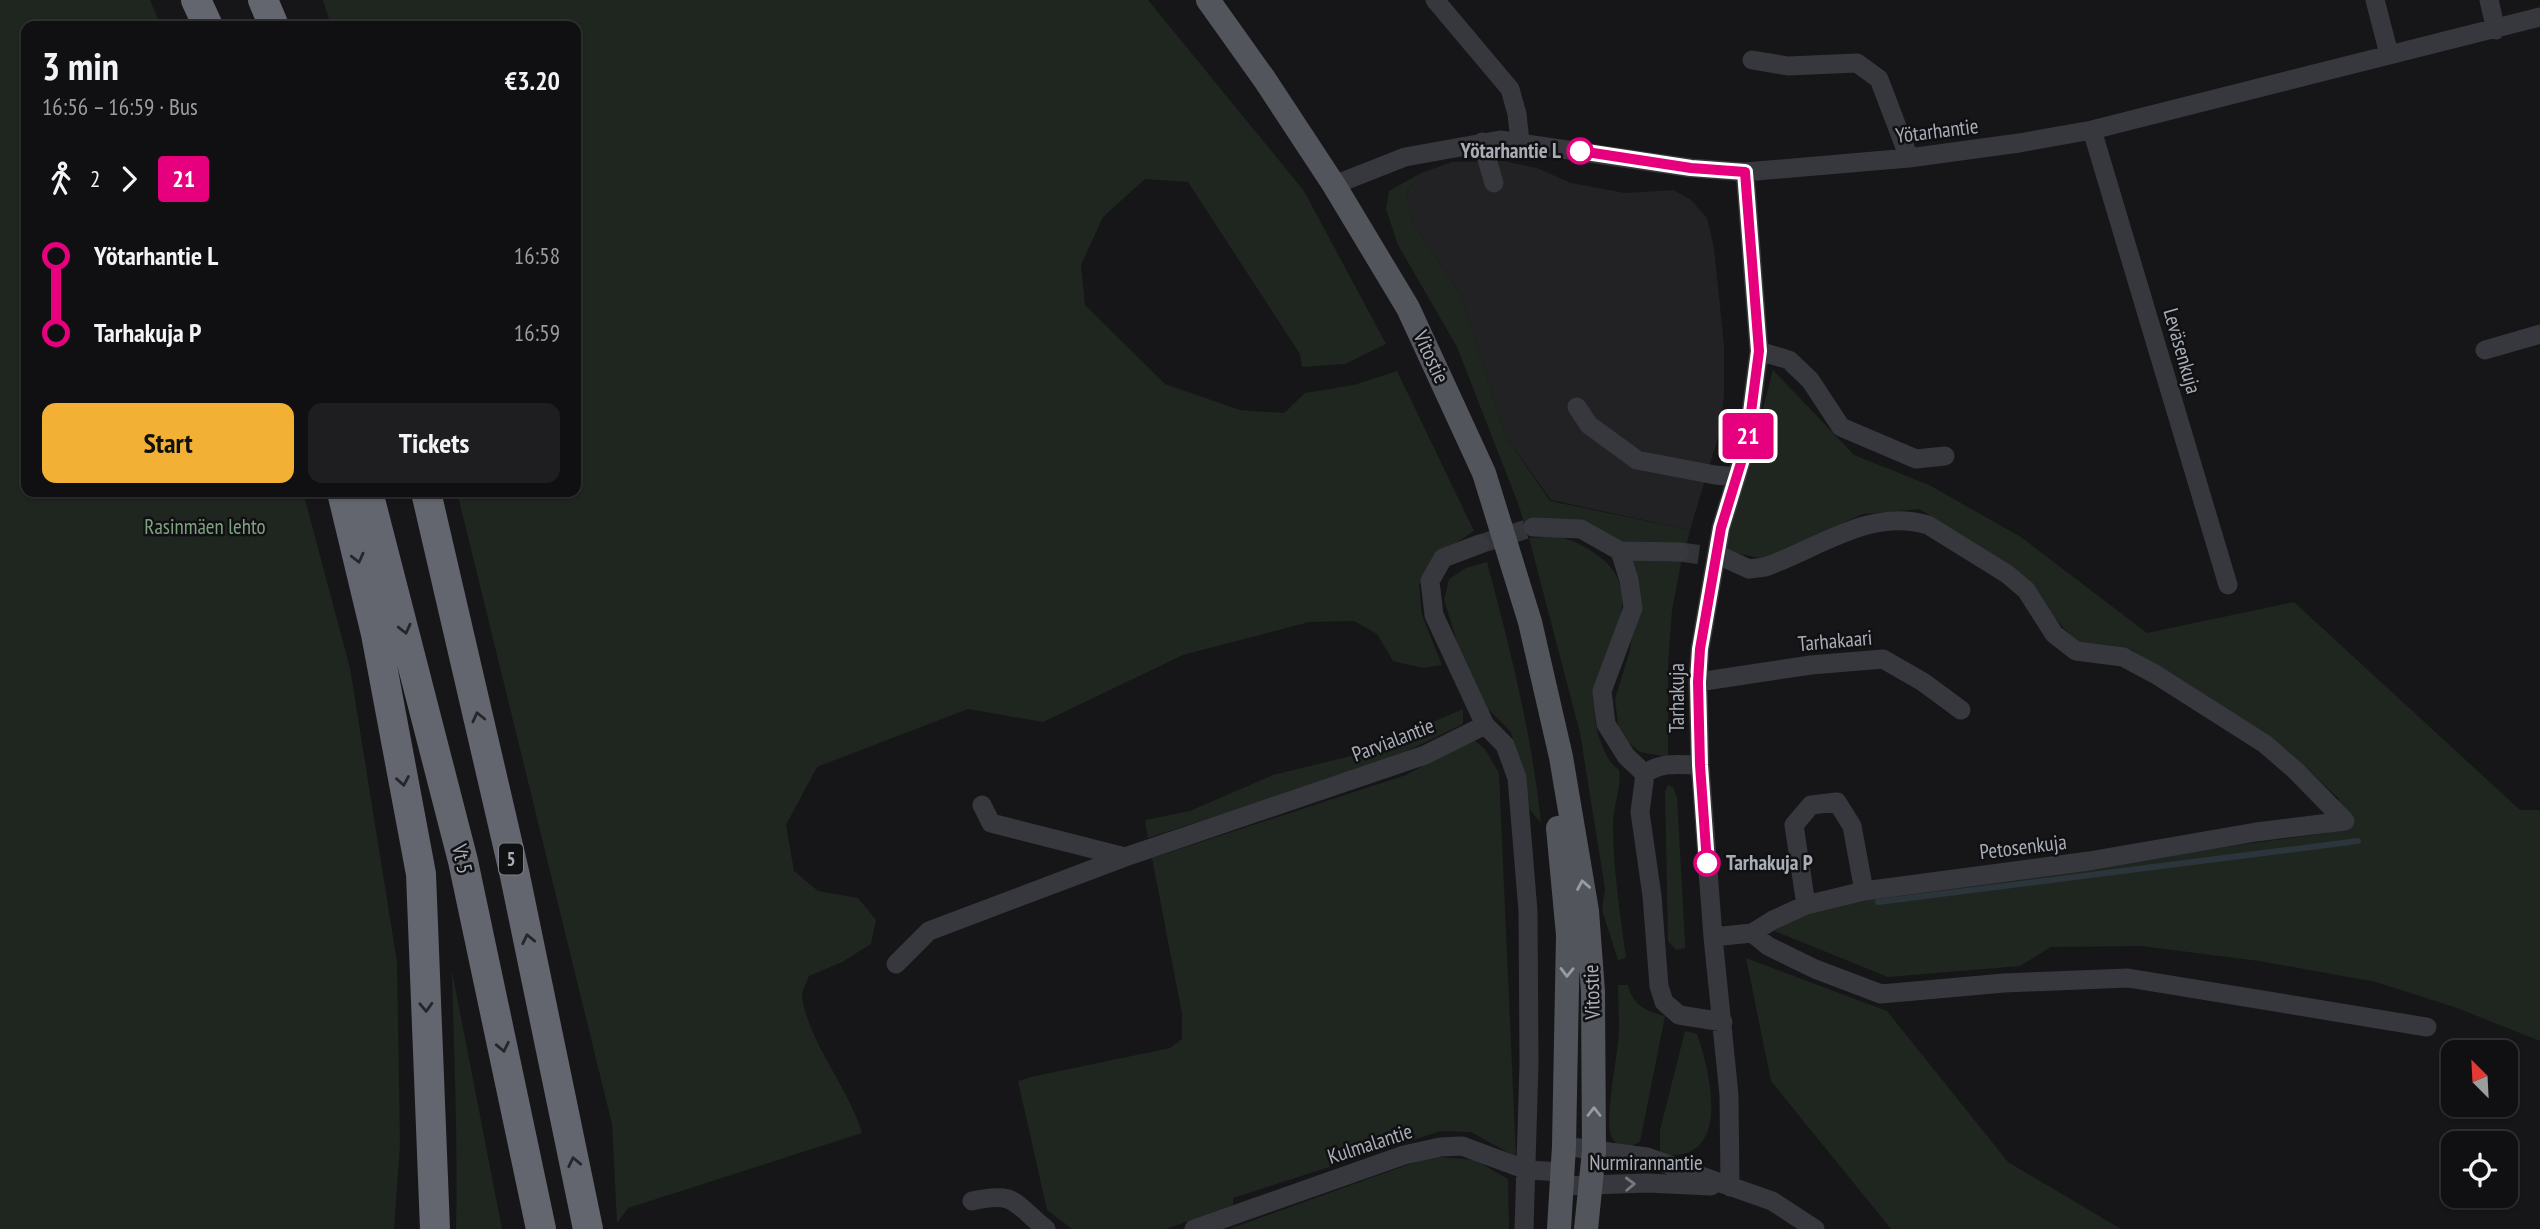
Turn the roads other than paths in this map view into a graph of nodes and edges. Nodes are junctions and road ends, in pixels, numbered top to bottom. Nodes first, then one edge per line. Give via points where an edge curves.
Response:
1 (196, 0) edge
2 (263, 0) edge
3 (1208, 0) edge
4 (1436, 0) edge
5 (2375, 0) edge
6 (2489, 0) edge
7 (2540, 17) edge
8 (206, 21) edge
9 (272, 21) edge
10 (2496, 30) junction
11 (2389, 54) junction
12 (1752, 60) dead end
13 (2092, 130) junction
14 (1482, 142) junction
15 (1520, 142) junction
16 (1909, 159) junction
17 (1745, 172) junction
18 (1494, 183) dead end
19 (1334, 185) junction
20 (2540, 334) edge
21 (2485, 350) dead end
22 (1759, 351) junction
23 (1577, 407) dead end
24 (1945, 456) dead end
25 (1737, 477) junction
26 (343, 497) edge
27 (369, 497) edge
28 (427, 497) edge
29 (1533, 527) tunnel mouth
30 (1480, 544) tunnel mouth
31 (1620, 551) junction
32 (1680, 552) tunnel mouth
33 (1725, 558) tunnel mouth
34 (2228, 584) dead end
35 (1698, 682) junction
36 (1961, 710) dead end
37 (1485, 725) junction
38 (1561, 757) junction
39 (1700, 765) junction
40 (1645, 774) junction
41 (982, 805) dead end
42 (1125, 857) junction
43 (1864, 891) junction
44 (1806, 905) junction
45 (1752, 933) junction
46 (1713, 937) junction
47 (896, 964) dead end
48 (1723, 1022) junction
49 (2427, 1027) dead end
50 (1564, 1146) junction
51 (1594, 1151) junction
52 (1527, 1170) junction
53 (1562, 1179) junction
54 (1592, 1185) junction
55 (1730, 1187) junction
56 (972, 1201) dead end
57 (435, 1229) edge
58 (541, 1229) edge
59 (587, 1229) edge
60 (1046, 1229) edge
61 (1194, 1229) edge
62 (1524, 1229) edge
63 (1559, 1229) edge
64 (1586, 1229) edge
65 (1815, 1229) edge

1 - 8 highway
2 - 9 highway
3 - 19 main road, Vitostie
4 - 15 street via 1510,89
5 - 11 street
6 - 10 street
7 - 10 street, Yötarhantie
10 - 11 street, Yötarhantie
11 - 13 street, Yötarhantie
12 - 16 street via 1788,66 1857,63 1879,79
13 - 16 street, Yötarhantie
13 - 34 street, Leväsenkuja
14 - 15 street, Yötarhantie
14 - 18 street
14 - 19 street, Yötarhantie via 1405,157
15 - 17 street, Yötarhantie
16 - 17 street, Yötarhantie
17 - 22 street, Tarhakuja
19 - 38 main road, Vitostie via 1408,308 1484,473 1530,622
20 - 21 street
22 - 24 street via 1789,360 1810,380 1841,427 1916,459
22 - 25 street, Tarhakuja via 1747,443
23 - 25 street via 1590,425 1637,460
25 - 35 street, Tarhakuja via 1721,528
26 -> 57 highway via 376,634 421,874
27 -> 58 highway, Vt 5 via 463,861
59 -> 28 highway, 5 via 515,876
29 - 31 street via 1581,529
30 - 37 street via 1443,558 1430,581 1434,615
31 - 32 street
31 - 40 street via 1633,608 1602,691 1606,724 1626,756
33 - 43 street, Petosenkuja via 1749,569 1765,567 1856,527 1893,520 1928,525 2026,590 2054,634 2076,651 2123,657 2155,674 2265,744 2345,821
35 - 36 street, Tarhakaari via 1883,659
35 - 39 street, Tarhakuja
37 - 42 street, Parvialantie via 1425,755
37 - 52 street via 1505,745 1517,778 1528,911
38 -> 50 main road, Vitostie via 1558,829 1567,935
51 -> 38 main road, Vitostie via 1593,992 1587,911
39 - 40 street via 1662,765
39 - 46 street, Tarhakuja
40 - 48 street via 1640,812 1664,1002 1679,1015
41 - 42 street via 991,822
42 - 47 street, Parvialantie via 929,931
43 - 44 street, Petosenkuja
43 - 44 street via 1852,826 1837,802 1811,805 1794,825
44 - 45 street, Petosenkuja
45 - 46 street, Petosenkuja
45 - 49 street via 1791,957 1881,994 2128,978
46 - 48 street, Tarhakuja
48 - 55 street, Tarhakuja
50 - 51 street, Nurmirannantie
50 - 53 main road, Vitostie
51 - 54 main road, Vitostie
51 - 55 street, Nurmirannantie via 1647,1157
52 - 53 street, Kulmalantie
52 - 61 street, Kulmalantie via 1462,1146 1440,1147 1404,1155
52 - 62 street
53 - 54 street, Nurmirannantie
53 - 63 main road, Vitostie
54 -> 55 street, Nurmirannantie
54 - 64 main road, Vitostie
55 - 65 street, Nurmirannantie via 1772,1202
56 - 60 street via 996,1196 1014,1200

